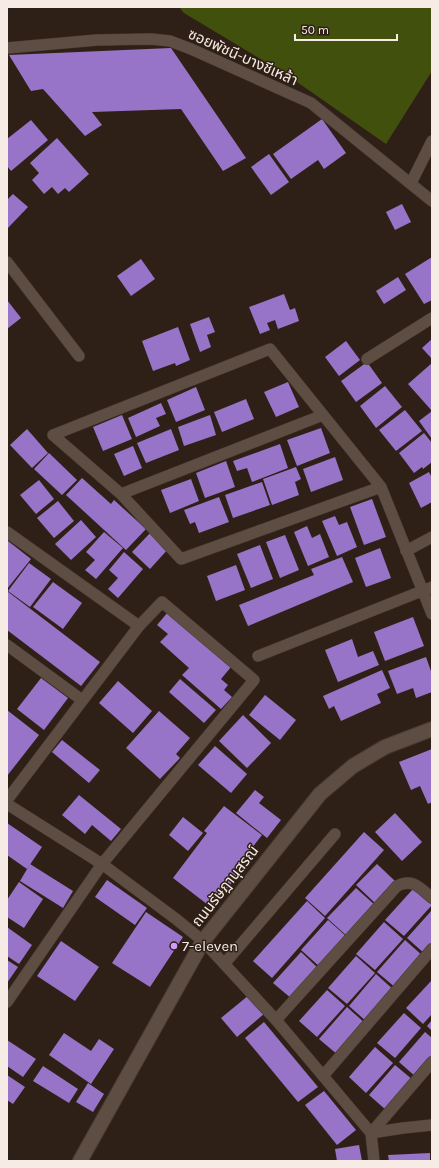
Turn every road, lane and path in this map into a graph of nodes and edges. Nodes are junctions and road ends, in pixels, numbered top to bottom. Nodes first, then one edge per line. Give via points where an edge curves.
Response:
1 (7, 48) edge
2 (432, 141) edge
3 (411, 183) junction
4 (432, 201) edge
5 (7, 262) edge
6 (432, 318) edge
7 (79, 356) dead end
8 (367, 359) dead end
9 (324, 415) junction
10 (382, 488) junction
11 (121, 494) junction
12 (7, 532) edge
13 (432, 538) edge
14 (406, 551) junction
15 (428, 589) edge
16 (432, 614) edge
17 (139, 626) junction
18 (7, 645) edge
19 (258, 656) dead end
20 (82, 700) junction
21 (432, 729) edge
22 (7, 800) edge
23 (7, 804) edge
24 (335, 834) dead end
25 (102, 864) junction
26 (432, 898) edge
27 (203, 941) junction
28 (432, 949) edge
29 (225, 963) junction
30 (7, 1002) edge
31 (276, 1020) junction
32 (432, 1062) edge
33 (323, 1076) junction
34 (432, 1125) edge
35 (371, 1133) junction
36 (80, 1161) edge
37 (374, 1161) edge

1 - 3 street, ซอยพัชนี-บางชีเหล้า via 96,40 170,41 311,103
2 - 3 street
3 - 4 street, ซอยพัชนี-บางชีเหล้า
5 - 7 street
6 - 8 street
9 - 10 street
9 - 11 street
9 - 11 street via 270,349 53,435
10 - 11 street via 181,559
10 - 14 street
12 - 17 street
13 - 14 street
14 - 15 street
15 - 16 street
15 - 19 street
17 - 20 street
17 - 25 street via 162,602 254,680
18 - 20 street
20 - 22 street
21 - 27 street, ถนนรัษฎานุสรณ์ via 385,747 353,766 320,794
23 - 25 street
24 - 29 street
25 - 27 street
25 - 30 street
26 - 31 street via 410,882 396,886
27 - 29 street
27 - 36 street, ถนนรัษฎานุสรณ์
28 - 33 street
29 - 31 street
31 - 33 street
32 - 35 street
33 - 35 street
34 - 35 street
35 - 37 street

